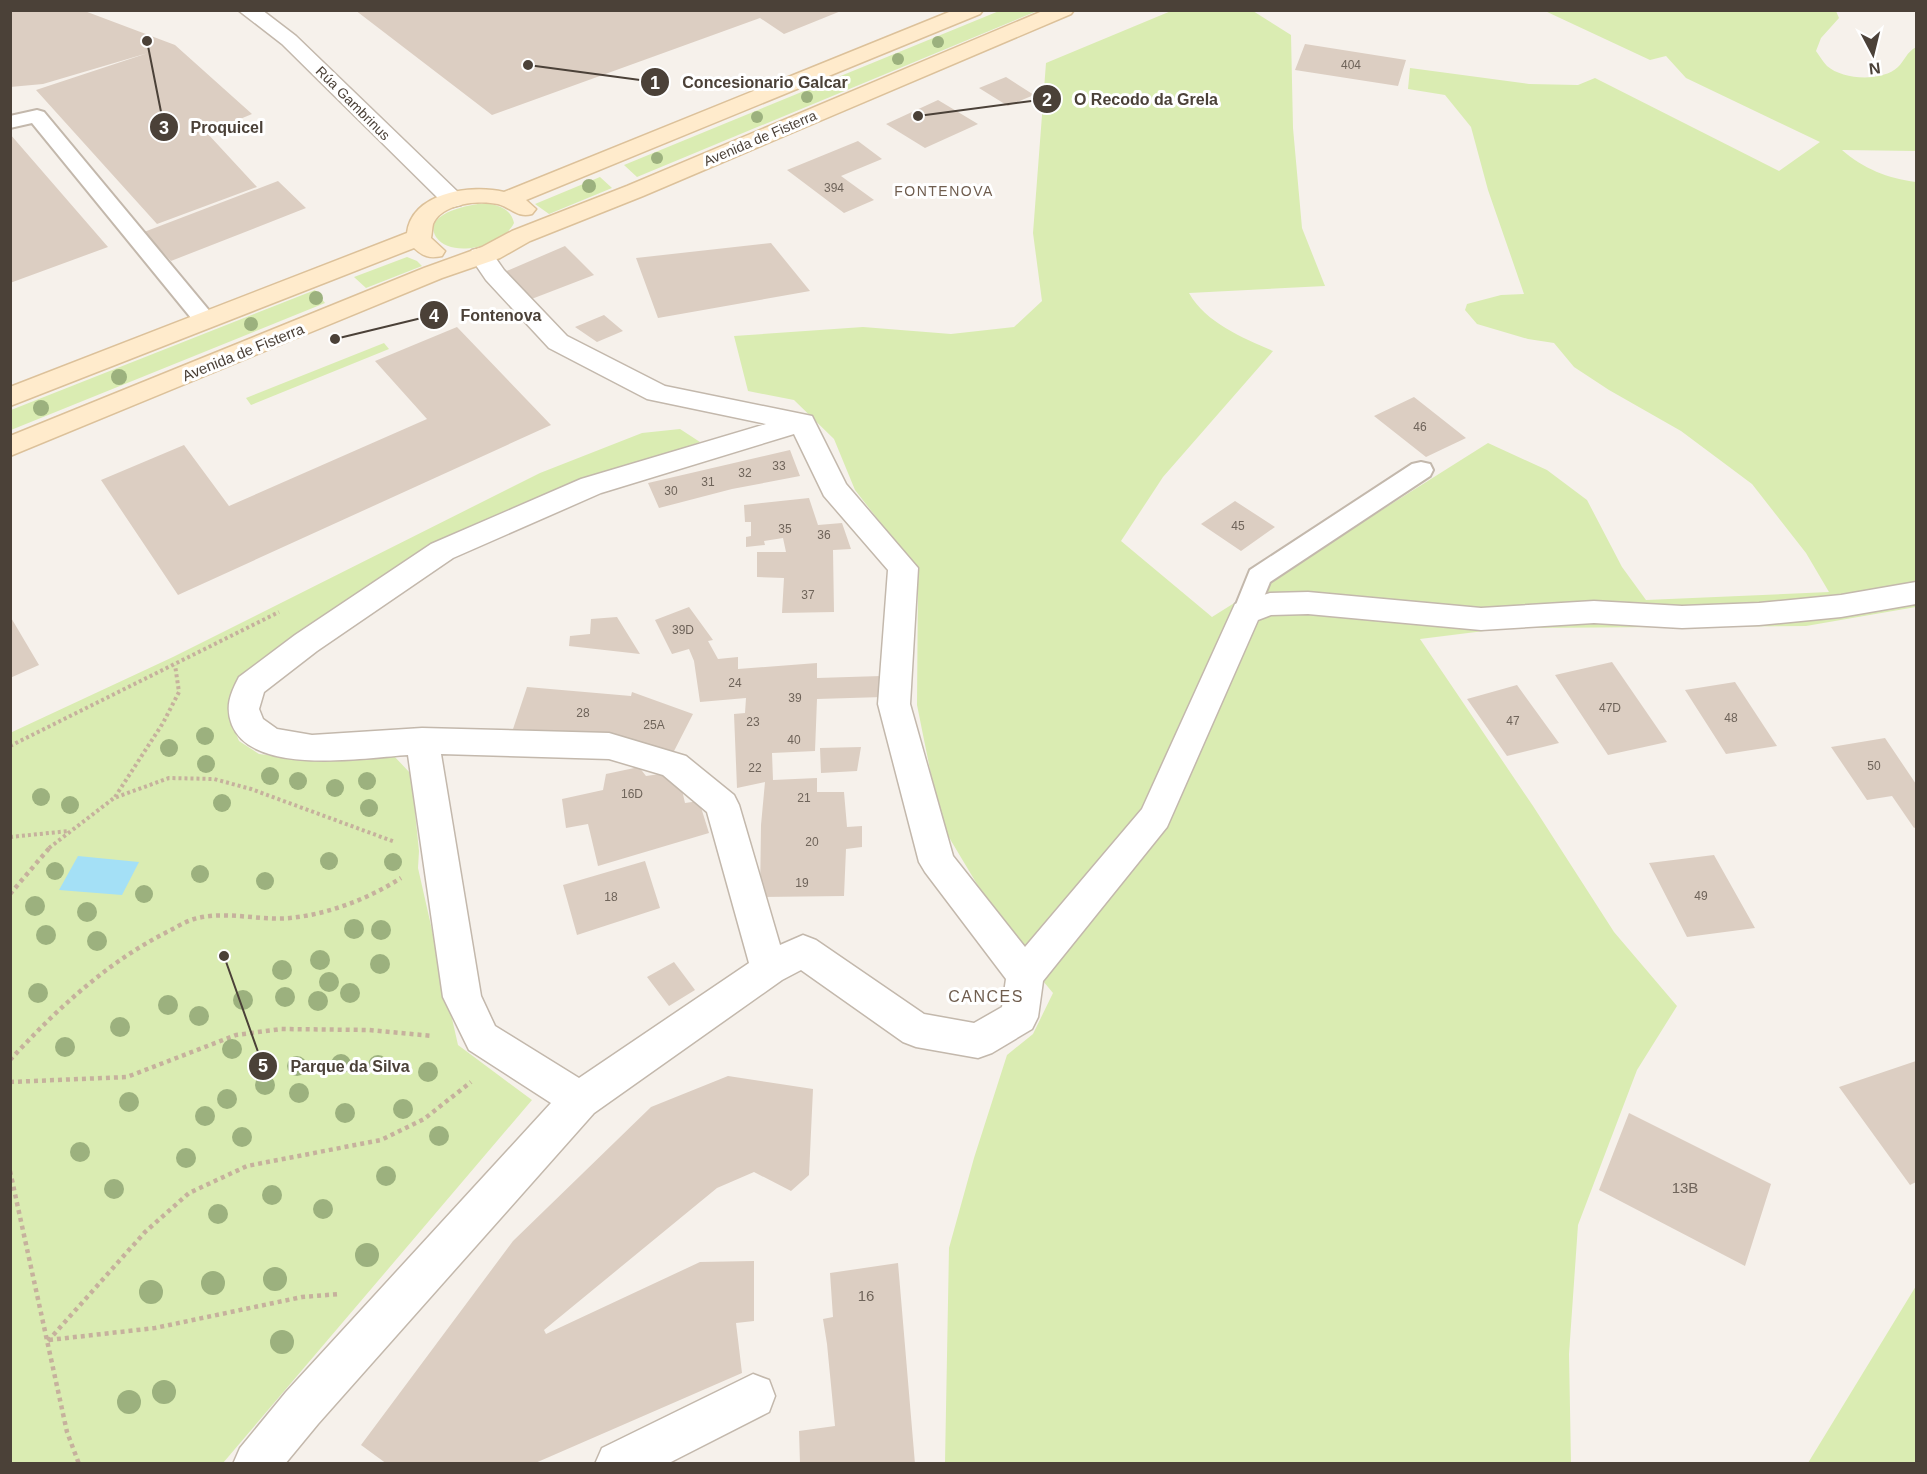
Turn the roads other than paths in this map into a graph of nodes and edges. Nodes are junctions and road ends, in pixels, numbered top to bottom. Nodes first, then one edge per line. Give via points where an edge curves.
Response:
1 (248, 10) edge
2 (973, 10) edge
3 (1064, 10) edge
4 (10, 122) edge
5 (507, 199) junction
6 (453, 200) junction
7 (521, 236) junction
8 (419, 237) junction
9 (479, 256) junction
10 (204, 320) junction
11 (10, 397) edge
12 (802, 422) junction
13 (10, 447) edge
14 (1421, 470) dead end
15 (1917, 593) edge
16 (1246, 612) junction
17 (423, 741) junction
18 (769, 969) junction
19 (1025, 975) junction
20 (580, 1100) junction
21 (753, 1396) dead end
22 (256, 1464) edge
23 (618, 1464) edge

1 - 6 street, Rúa Gambrinus via 289,40
2 - 5 main road
3 - 7 main road, Avenida de Fisterra
4 - 10 lane via 37,116
5 - 6 main road via 481,195
5 - 7 main road via 523,207 528,216
6 - 8 main road via 431,210 417,230
7 - 9 main road, Avenida de Fisterra via 510,245
8 - 9 main road, Avenida de Fisterra via 428,248 441,254
8 - 10 main road
9 - 12 street via 558,342 657,393
9 - 13 main road, Avenida de Fisterra
10 - 11 main road
12 - 17 street via 591,486 442,551 249,686 243,709 249,726 268,741 312,748
12 - 19 street via 834,489 903,568 894,704 937,862
14 - 16 lane via 1259,577
15 - 16 street via 1841,606 1704,616 1594,612 1481,619 1308,603 1270,604
16 - 19 street via 1155,817
17 - 18 street via 609,746 674,765 722,805
17 - 20 street via 462,997 491,1044
18 - 19 street via 803,951 916,1030 978,1041 1019,1017
18 - 20 street
20 - 22 street
21 - 23 street

